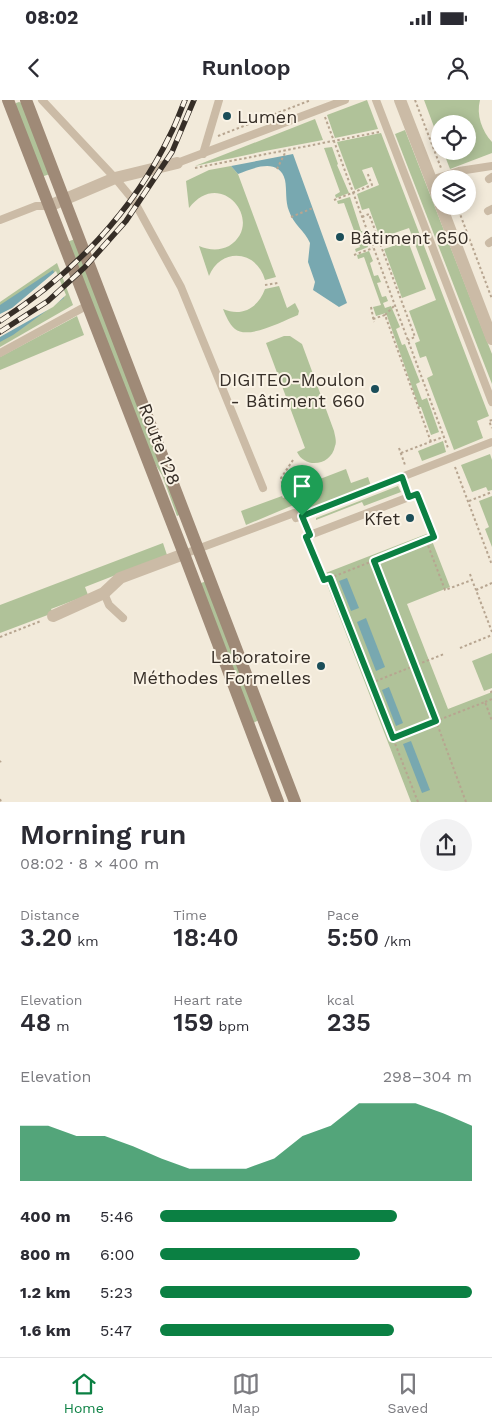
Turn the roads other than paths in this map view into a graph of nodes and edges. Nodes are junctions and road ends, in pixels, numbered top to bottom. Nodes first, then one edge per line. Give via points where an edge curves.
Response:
1 (8, 100) edge
2 (26, 100) edge
3 (42, 100) edge
4 (218, 100) edge
5 (345, 100) edge
6 (376, 100) edge
7 (400, 100) edge
8 (203, 154) junction
9 (182, 166) joint
10 (492, 166) edge
11 (471, 170) edge
12 (115, 178) junction
13 (431, 180) edge
14 (65, 200) junction
15 (49, 206) junction
16 (445, 215) edge
17 (0, 220) edge
18 (88, 305) junction
19 (492, 339) edge
20 (0, 353) edge
21 (492, 402) edge
22 (492, 442) edge
23 (405, 476) junction
24 (263, 488) dead end
25 (302, 516) junction
26 (198, 549) junction
27 (184, 554) junction
28 (104, 593) junction
29 (53, 616) road end
30 (123, 618) dead end
31 (278, 802) edge
32 (295, 802) edge

1 - 15 main road, Route 128
2 - 14 main road, Route 128
3 - 12 lane
4 - 8 lane
5 - 8 lane
6 - 21 lane
7 - 13 street
8 - 9 lane
9 - 12 street
10 - 11 lane
12 - 14 street
12 - 24 lane via 134,201 181,288
14 - 15 street
14 - 26 main road, Route 128
15 - 17 lane via 36,206
15 - 18 main road, Route 128
16 - 19 street
18 - 20 lane
18 - 27 main road, Route 128
22 - 23 lane
23 - 25 lane
23 - 25 lane via 409,497 310,535
25 - 26 lane via 296,518 294,513
26 - 27 lane
26 - 32 main road, Route 128
27 - 28 street via 120,578
27 - 31 main road, Route 128
28 - 29 street
28 - 30 lane via 109,605

